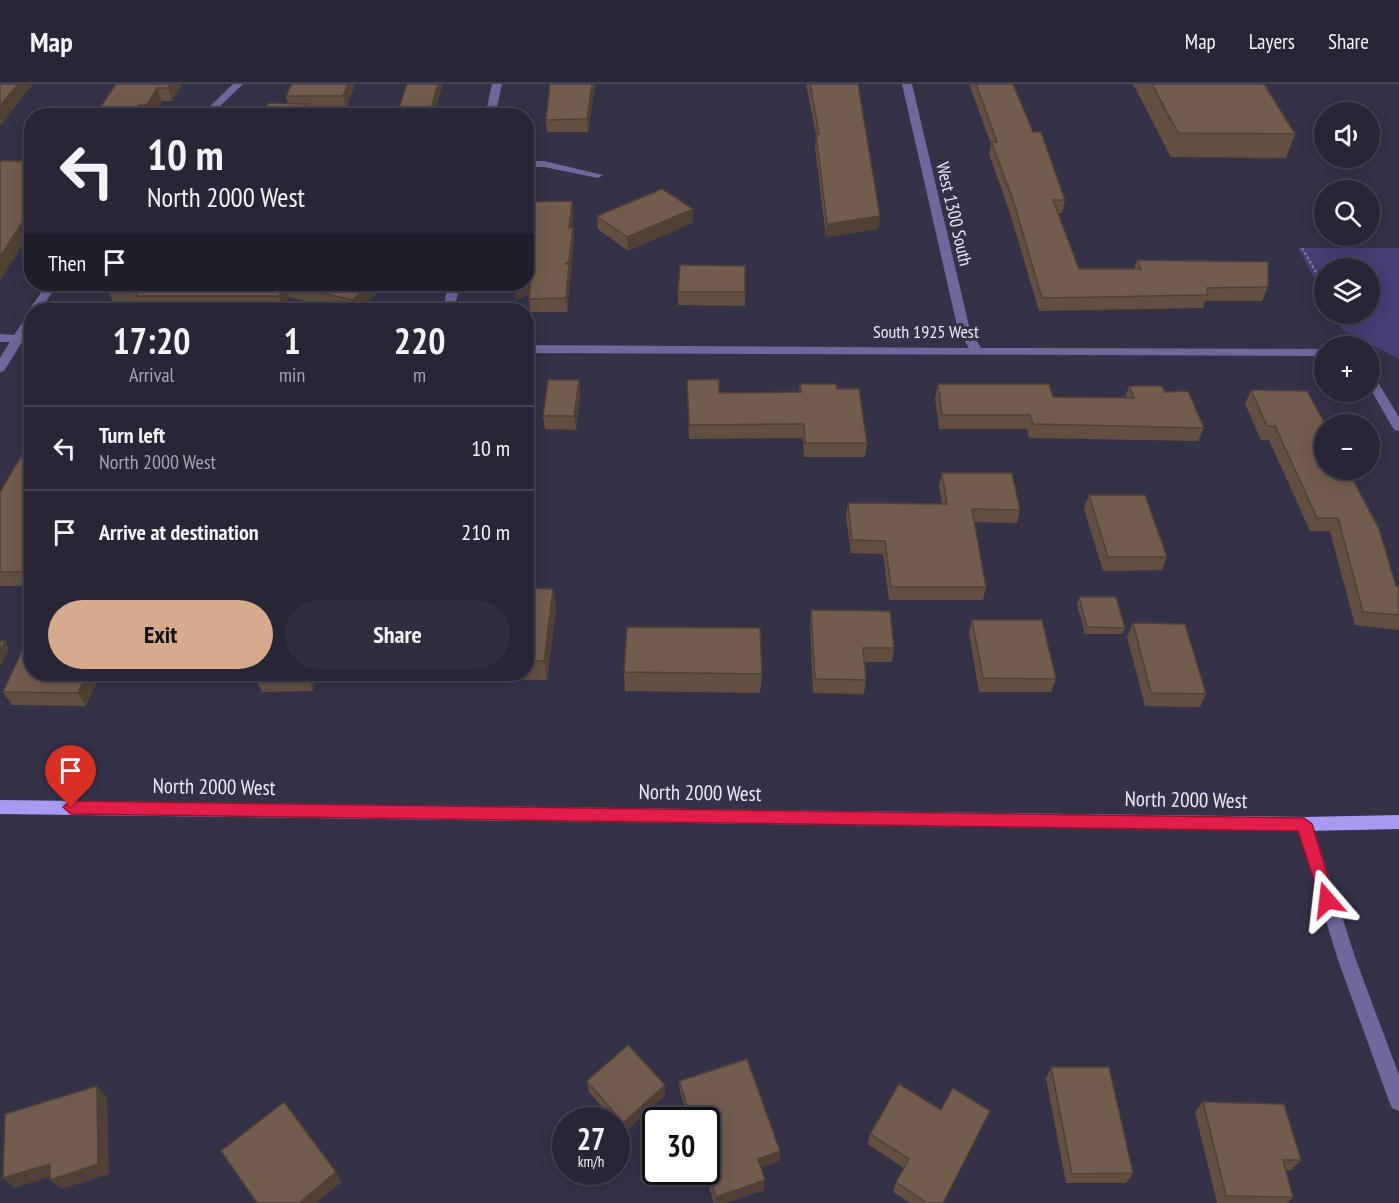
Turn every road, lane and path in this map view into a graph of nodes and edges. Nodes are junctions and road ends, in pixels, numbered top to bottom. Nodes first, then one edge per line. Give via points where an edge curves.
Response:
1 (238, 84) edge
2 (497, 84) edge
3 (907, 84) edge
4 (212, 108) edge
5 (492, 108) edge
6 (534, 164) edge
7 (598, 175) dead end
8 (1302, 248) dead end
9 (1314, 269) edge
10 (24, 328) edge
11 (0, 338) edge
12 (17, 338) junction
13 (24, 338) edge
14 (534, 349) edge
15 (975, 350) junction
16 (1314, 353) edge
17 (0, 368) edge
18 (1380, 396) edge
19 (1399, 427) edge
20 (0, 807) edge
21 (1399, 822) edge
22 (1304, 824) junction
23 (1399, 1101) edge

1 - 4 street
2 - 5 street
3 - 15 street, West 1300 South via 964,330
6 - 7 street
8 - 9 path
10 - 12 street
11 - 12 street
12 - 13 street
12 - 17 street
14 - 15 street, South 1925 West
15 - 16 street, South 1925 West
18 - 19 street
20 - 22 main road, North 2000 West
21 - 22 main road, North 2000 West
22 - 23 street via 1347,960

